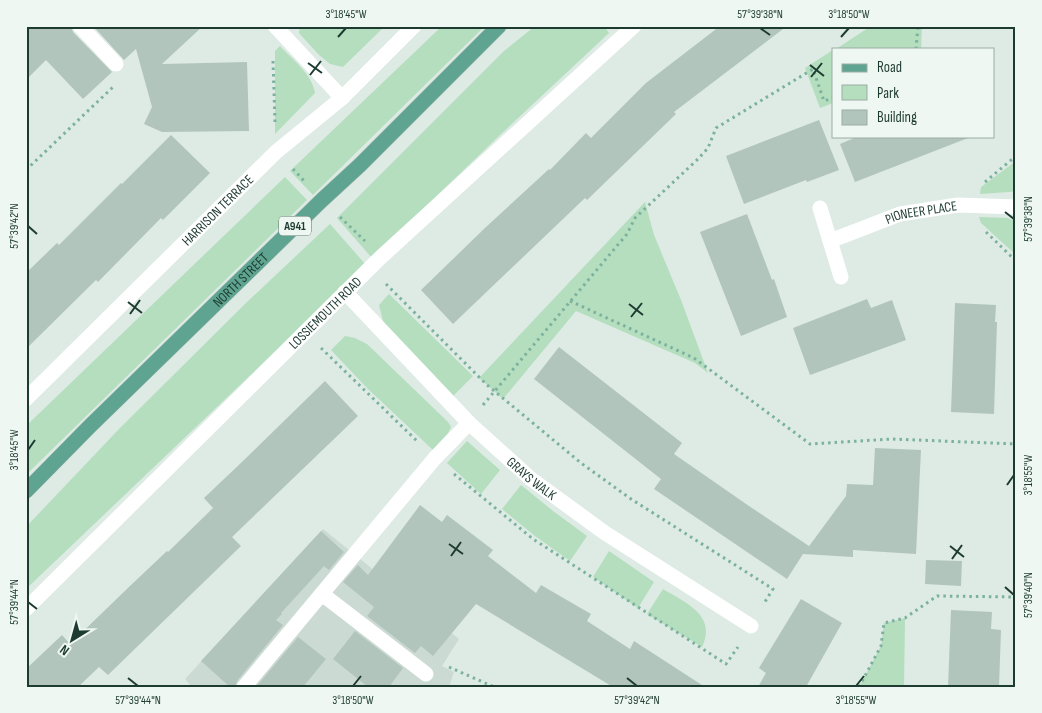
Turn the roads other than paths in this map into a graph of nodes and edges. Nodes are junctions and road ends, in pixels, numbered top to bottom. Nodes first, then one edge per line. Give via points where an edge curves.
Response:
1 (80, 26) edge
2 (275, 26) edge
3 (414, 26) edge
4 (499, 26) edge
5 (634, 26) edge
6 (116, 64) road end
7 (342, 98) junction
8 (1016, 207) edge
9 (820, 208) dead end
10 (830, 241) junction
11 (841, 277) dead end
12 (345, 292) junction
13 (26, 399) edge
14 (469, 423) junction
15 (26, 491) edge
16 (322, 594) junction
17 (26, 609) edge
18 (751, 626) dead end
19 (426, 674) road end
20 (244, 687) edge

1 - 6 street
2 - 7 street
3 - 7 street, HARRISON TERRACE
4 - 15 main road, NORTH STREET / A941
5 - 12 street, LOSSIEMOUTH ROAD
7 - 13 street, HARRISON TERRACE via 276,152
8 - 10 street, PIONEER PLACE via 958,205 900,214
9 - 10 street
10 - 11 street
12 - 14 street, GRAYS WALK
12 - 17 street, LOSSIEMOUTH ROAD
14 - 16 street
14 - 18 street, GRAYS WALK via 531,479 598,528
16 - 19 street
16 - 20 street

